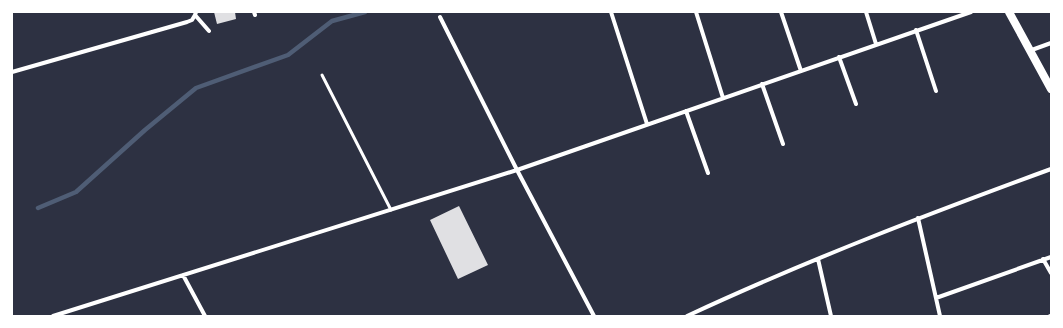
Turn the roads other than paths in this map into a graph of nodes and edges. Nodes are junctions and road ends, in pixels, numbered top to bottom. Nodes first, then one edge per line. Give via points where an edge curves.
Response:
1 (611, 12) edge
2 (696, 12) edge
3 (781, 12) edge
4 (866, 12) edge
5 (970, 12) edge
6 (1009, 12) edge
7 (195, 14) edge
8 (440, 17) dead end
9 (916, 30) junction
10 (209, 31) dead end
11 (1051, 43) edge
12 (876, 44) junction
13 (1029, 51) junction
14 (839, 57) junction
15 (801, 71) junction
16 (12, 72) edge
17 (322, 75) dead end
18 (762, 84) junction
19 (1051, 90) edge
20 (936, 91) dead end
21 (723, 98) junction
22 (856, 104) dead end
23 (686, 111) junction
24 (647, 124) junction
25 (783, 144) dead end
26 (1051, 169) edge
27 (517, 170) junction
28 (708, 174) dead end
29 (390, 210) junction
30 (918, 218) junction
31 (1051, 257) edge
32 (818, 259) junction
33 (1043, 259) junction
34 (1051, 273) edge
35 (183, 275) junction
36 (936, 298) junction
37 (53, 316) edge
38 (205, 316) edge
39 (594, 316) edge
40 (686, 316) edge
41 (831, 316) edge
42 (940, 316) edge

1 - 24 street
2 - 21 street
3 - 15 street
4 - 12 street
5 - 9 street
6 - 13 main road
7 - 10 street
7 - 16 street via 192,20 187,22
8 - 27 street
9 - 12 street
9 - 20 street
11 - 13 street
12 - 14 street
13 - 19 main road
14 - 15 street
14 - 22 street
15 - 18 street
17 - 29 lane
18 - 21 street
18 - 25 street
21 - 23 street
23 - 24 street
23 - 28 street
24 - 27 street
26 - 30 street
27 - 29 street
27 - 39 street
29 - 35 street
30 - 32 street
30 - 36 street
31 - 33 street
32 - 40 street
32 - 41 street
33 - 34 street
33 - 36 street
35 - 37 street
35 - 38 street
36 - 42 street

